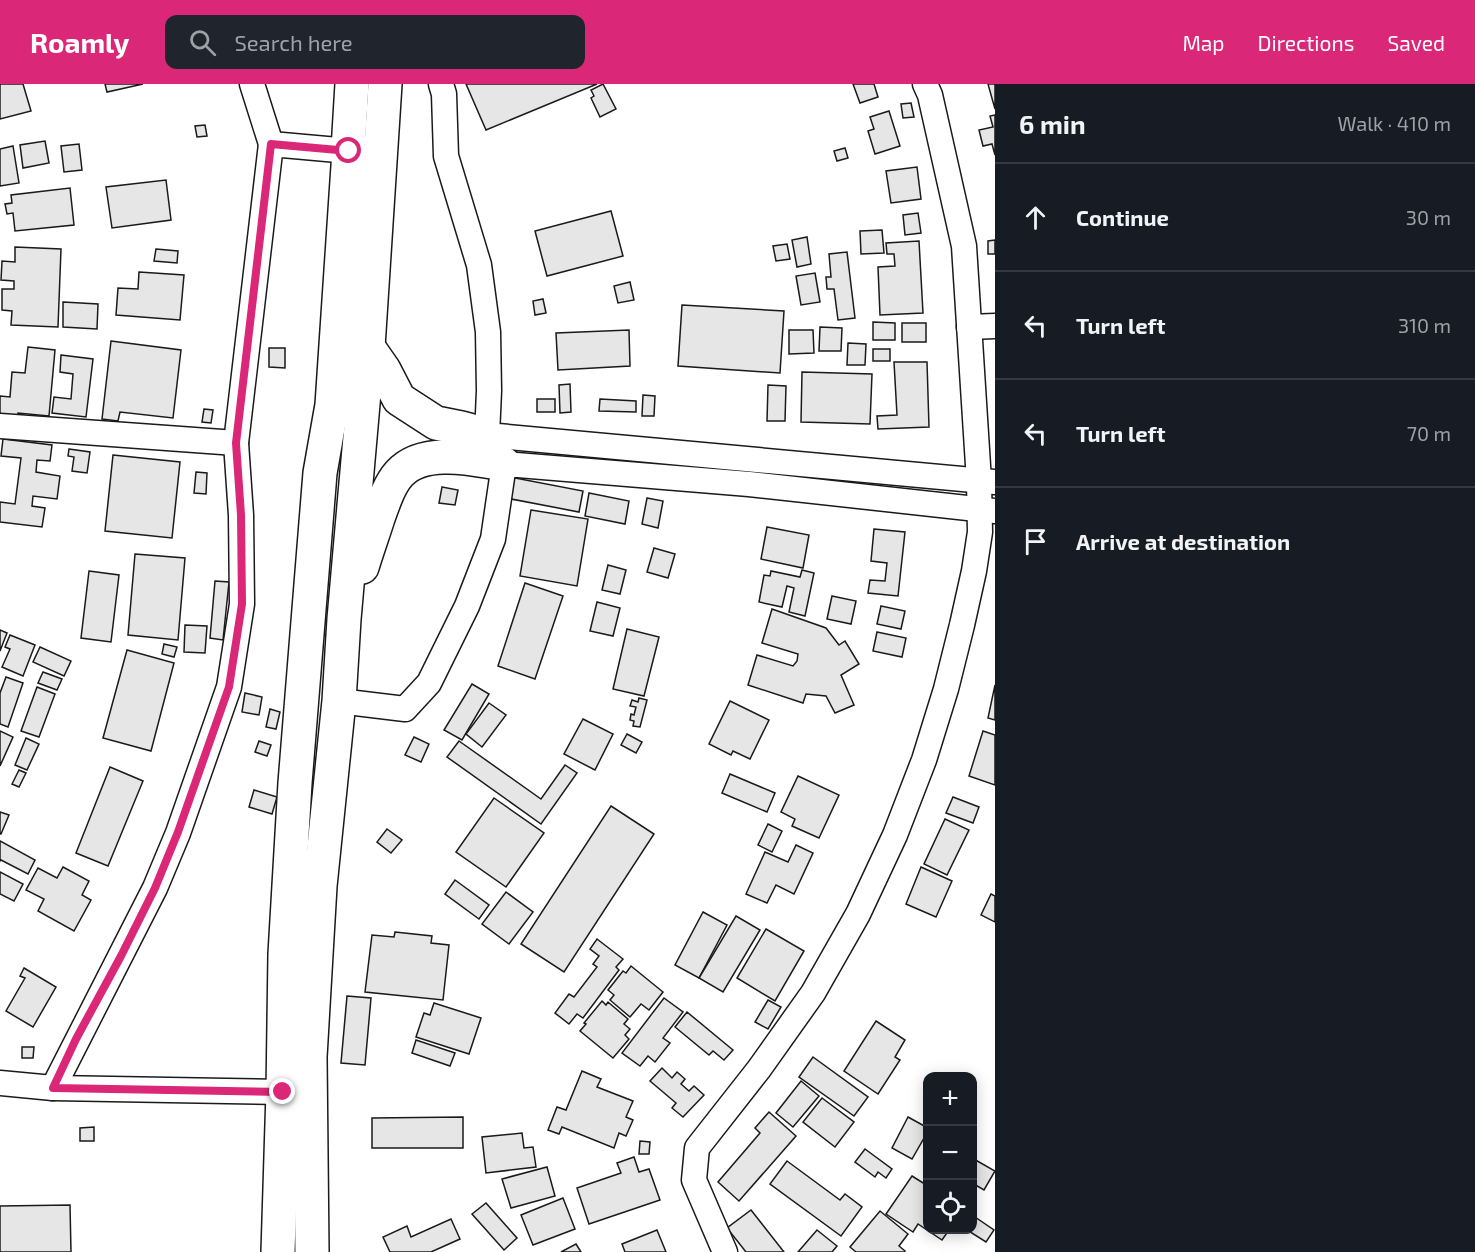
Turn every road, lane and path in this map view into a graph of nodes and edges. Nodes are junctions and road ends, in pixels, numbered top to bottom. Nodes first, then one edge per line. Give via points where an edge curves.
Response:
1 (252, 84) edge
2 (352, 84) edge
3 (384, 84) edge
4 (441, 84) edge
5 (926, 84) edge
6 (271, 144) junction
7 (349, 151) junction
8 (995, 326) edge
9 (969, 327) junction
10 (368, 347) junction
11 (0, 426) edge
12 (487, 435) junction
13 (236, 443) junction
14 (504, 465) junction
15 (987, 482) edge
16 (988, 511) edge
17 (344, 620) junction
18 (339, 700) junction
19 (0, 1083) edge
20 (53, 1088) junction
21 (283, 1092) junction
22 (278, 1252) edge
23 (312, 1252) edge
24 (725, 1252) edge

1 - 6 street
2 - 7 highway
3 - 10 highway
4 - 12 street via 446,156 479,265 485,309
5 - 9 street via 963,246
6 - 7 street
6 - 13 street
7 - 21 highway via 332,405 321,472 295,783 285,954
8 - 9 street
9 - 15 street
10 - 12 highway via 399,399 436,423
10 - 17 highway
11 - 13 street
12 - 15 street
13 - 20 street via 242,604 229,687 155,888
14 - 16 street via 749,484
14 - 17 highway via 443,457 419,460 400,471 386,493
14 - 18 street via 493,539 467,606 429,683 405,709
15 - 16 street
16 - 24 street via 946,688 895,836 858,914 813,993 697,1148 694,1180
17 - 18 highway
18 - 23 highway via 320,886 310,1057
19 - 20 street
20 - 21 street
21 - 22 highway

